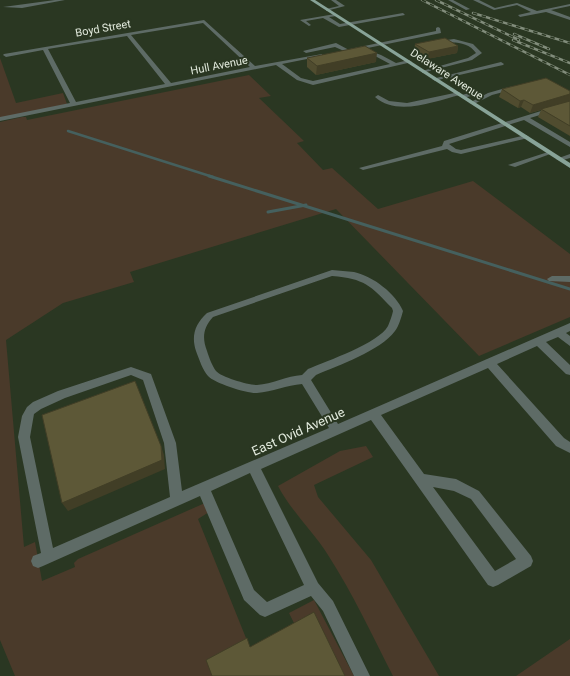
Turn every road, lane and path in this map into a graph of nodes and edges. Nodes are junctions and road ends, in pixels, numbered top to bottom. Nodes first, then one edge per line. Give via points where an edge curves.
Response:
1 (63, 0) edge
2 (312, 0) edge
3 (334, 0) edge
4 (450, 0) edge
5 (475, 0) edge
6 (553, 2) dead end
7 (501, 3) dead end
8 (570, 5) edge
9 (508, 6) junction
10 (563, 6) junction
11 (5, 7) dead end
12 (468, 9) dead end
13 (328, 10) junction
14 (546, 10) junction
15 (535, 12) junction
16 (403, 14) dead end
17 (335, 15) junction
18 (323, 16) junction
19 (520, 16) dead end
20 (570, 19) edge
21 (350, 24) junction
22 (309, 25) dead end
23 (438, 28) dead end
24 (128, 34) junction
25 (409, 38) junction
26 (380, 43) junction
27 (420, 43) edge
28 (430, 43) edge
29 (45, 48) junction
30 (358, 48) junction
31 (6, 55) dead end
32 (409, 62) junction
33 (278, 64) junction
34 (395, 64) junction
35 (501, 64) dead end
36 (254, 68) junction
37 (424, 72) junction
38 (451, 76) junction
39 (435, 79) junction
40 (169, 85) junction
41 (520, 86) edge
42 (461, 95) junction
43 (378, 97) dead end
44 (472, 102) junction
45 (74, 104) junction
46 (570, 104) edge
47 (525, 118) junction
48 (0, 119) edge
49 (504, 123) junction
50 (526, 137) junction
51 (570, 145) edge
52 (448, 147) junction
53 (550, 153) junction
54 (570, 156) edge
55 (560, 159) junction
56 (512, 165) dead end
57 (570, 166) edge
58 (363, 168) dead end
59 (552, 279) dead end
60 (570, 279) edge
61 (570, 327) edge
62 (558, 332) junction
63 (538, 341) junction
64 (570, 342) edge
65 (489, 362) junction
66 (570, 371) edge
67 (305, 379) junction
68 (373, 413) junction
69 (336, 430) junction
70 (570, 448) edge
71 (253, 466) junction
72 (420, 479) junction
73 (203, 488) junction
74 (178, 499) junction
75 (313, 588) junction
76 (362, 676) edge

1 - 11 street via 22,7
2 - 13 main road, Delaware Avenue
3 - 13 street via 344,6
4 - 12 street
5 - 9 street via 494,9
6 - 10 street
7 - 9 street
8 - 10 street
9 - 15 street via 517,4
10 - 14 street
13 - 17 main road, Delaware Avenue
14 - 15 street
14 - 20 street
15 - 19 street
16 - 21 street
17 - 18 street
17 - 21 main road, Delaware Avenue
18 - 21 street via 336,26
18 - 22 street via 302,20
21 - 26 main road, Delaware Avenue
23 - 25 street, Hull Avenue via 439,32
24 - 29 street, Boyd Street
24 - 36 street, Boyd Street via 204,21
24 - 40 street
25 - 26 street, Hull Avenue
25 - 27 street
26 - 30 street, Hull Avenue
26 - 32 main road, Delaware Avenue
28 - 37 street via 462,41 476,48 479,53 470,59
29 - 31 street, Boyd Street
29 - 45 street
30 - 33 street, Hull Avenue
30 - 34 street
32 - 34 street
32 - 37 main road, Delaware Avenue
33 - 34 street via 299,80 313,83
33 - 36 street, Hull Avenue
35 - 38 street
36 - 40 street, Hull Avenue
37 - 39 main road, Delaware Avenue
38 - 39 street
38 - 42 street via 476,93
39 - 42 main road, Delaware Avenue
40 - 45 street, Hull Avenue
41 - 44 street
42 - 43 street via 409,105 386,103
42 - 44 main road, Delaware Avenue
44 - 49 main road, Delaware Avenue
45 - 48 street, Hull Avenue
46 - 47 street
47 - 49 street
47 - 51 street
49 - 50 main road, Delaware Avenue
49 - 52 street via 446,142 445,145
50 - 52 street via 461,152
50 - 53 main road, Delaware Avenue
52 - 58 street
53 - 55 main road, Delaware Avenue
53 - 56 street
54 - 55 street
55 - 57 main road, Delaware Avenue
59 - 60 street
61 - 62 street, East Ovid Avenue
62 - 63 street, East Ovid Avenue
62 - 64 street
63 - 65 street, East Ovid Avenue
63 - 66 street
65 - 68 street, East Ovid Avenue
65 - 70 street via 560,442
67 - 67 street via 247,388 216,377 197,342 200,327 210,316 332,273 354,275 375,284 398,311 392,328 374,344 312,372
67 - 69 street
68 - 69 street, East Ovid Avenue
68 - 72 street
69 - 71 street, East Ovid Avenue
71 - 73 street, East Ovid Avenue
71 - 75 street
72 - 72 street via 493,580 526,561 475,495 456,485
73 - 74 street, East Ovid Avenue
73 - 75 street via 248,595 266,610
74 - 74 street, East Ovid Avenue via 43,558 24,437 31,409 55,397 131,371 147,377 170,443
75 - 76 street via 328,606

